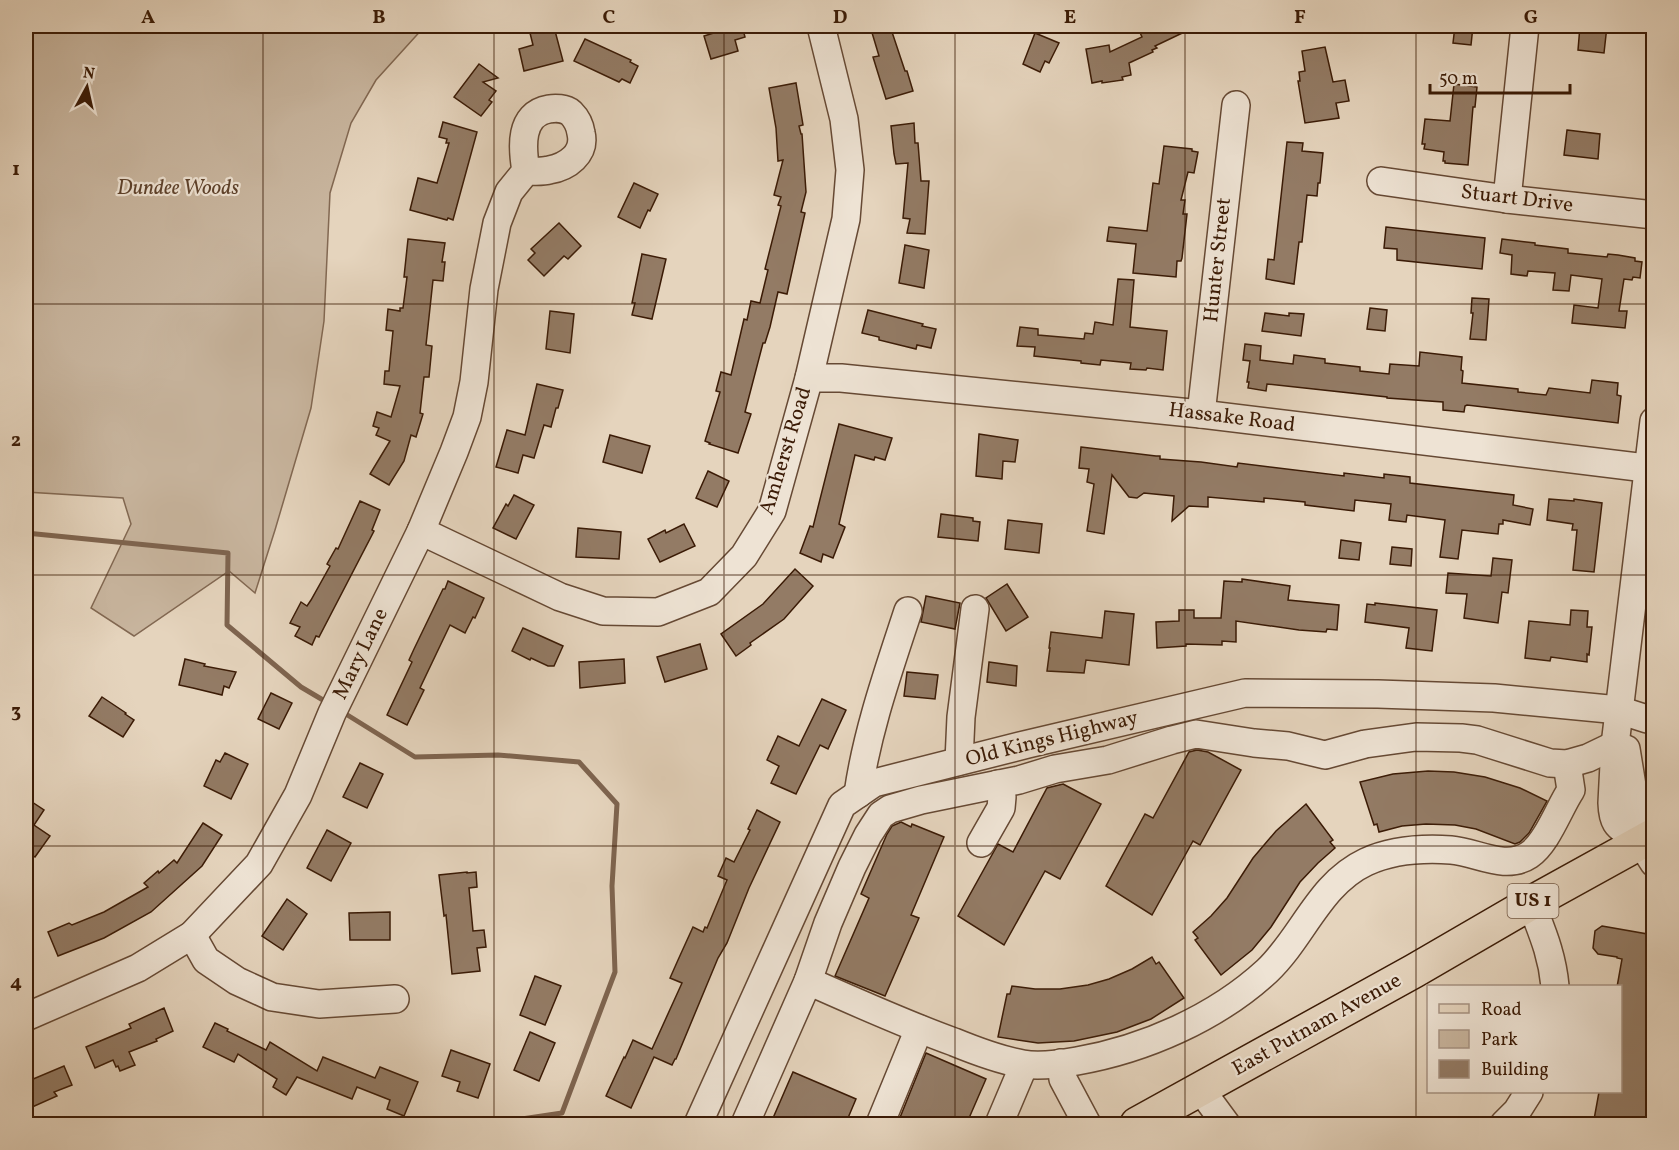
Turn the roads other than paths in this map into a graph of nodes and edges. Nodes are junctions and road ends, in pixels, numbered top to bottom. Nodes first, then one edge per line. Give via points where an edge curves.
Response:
1 (820, 26) edge
2 (1525, 26) edge
3 (1236, 105) dead end
4 (526, 171) dead end
5 (1381, 181) dead end
6 (1507, 199) junction
7 (1653, 215) edge
8 (809, 378) junction
9 (1201, 414) junction
10 (1653, 422) edge
11 (1651, 468) edge
12 (421, 531) junction
13 (975, 609) dead end
14 (908, 611) dead end
15 (1619, 710) junction
16 (1653, 719) edge
17 (1615, 745) junction
18 (959, 761) junction
19 (1567, 764) junction
20 (998, 784) junction
21 (1571, 790) junction
22 (858, 794) junction
23 (1612, 803) junction
24 (981, 843) dead end
25 (1649, 846) edge
26 (1531, 903) junction
27 (192, 935) junction
28 (808, 981) junction
29 (1555, 985) edge
30 (395, 999) dead end
31 (26, 1017) edge
32 (919, 1029) junction
33 (1061, 1064) junction
34 (1024, 1065) junction
35 (1201, 1090) junction
36 (1527, 1093) edge
37 (698, 1125) edge
38 (745, 1125) edge
39 (880, 1125) edge
40 (999, 1125) edge
41 (1087, 1125) edge
42 (1137, 1125) edge
43 (1226, 1125) edge
44 (1504, 1125) edge

1 - 8 street, Amherst Road via 844,119 850,170 846,219
2 - 6 street
3 - 9 street, Hunter Street
4 - 12 street, Mary Lane via 509,192 497,223 467,417
5 - 6 street, Stuart Drive
6 - 7 street, Stuart Drive
8 - 9 street, Hassake Road
8 - 12 street, Amherst Road via 772,511 744,556 708,592 658,612 603,611 560,597
9 - 11 street, Hassake Road
10 - 11 street
11 - 15 street
12 - 27 street, Mary Lane via 336,705 298,795 259,864
13 - 18 street
14 - 22 street via 880,695
15 - 16 street, Old Kings Highway
15 - 17 street
15 - 18 street, Old Kings Highway via 1494,698 1245,693
15 - 25 street via 1634,798
17 - 19 street
17 - 23 street
18 - 22 street, Old Kings Highway via 874,783
19 - 20 street via 1550,763 1461,738 1416,737 1365,744 1325,755 1196,734 1108,760
19 - 21 street
20 - 24 street via 1001,808
20 - 28 street via 921,800 880,815 852,867
21 - 23 street
21 - 33 street via 1531,854 1507,862 1470,852 1415,849 1367,862 1347,873 1328,891 1278,960 1227,1002 1150,1042
22 - 37 street, Old Kings Highway via 842,805
23 - 25 street via 1616,822
25 - 26 main road, East Putnam Avenue / US 1
26 - 29 street via 1548,947
26 - 35 main road, East Putnam Avenue / US 1
27 - 30 street via 206,960 237,981 272,997 319,1004
27 - 31 street, Mary Lane via 138,968
28 - 32 street
28 - 38 street
32 - 34 street
32 - 39 street
33 - 34 street
33 - 41 street via 1063,1079
34 - 40 street
35 - 42 main road, East Putnam Avenue / US 1
35 - 43 street
36 - 44 street

